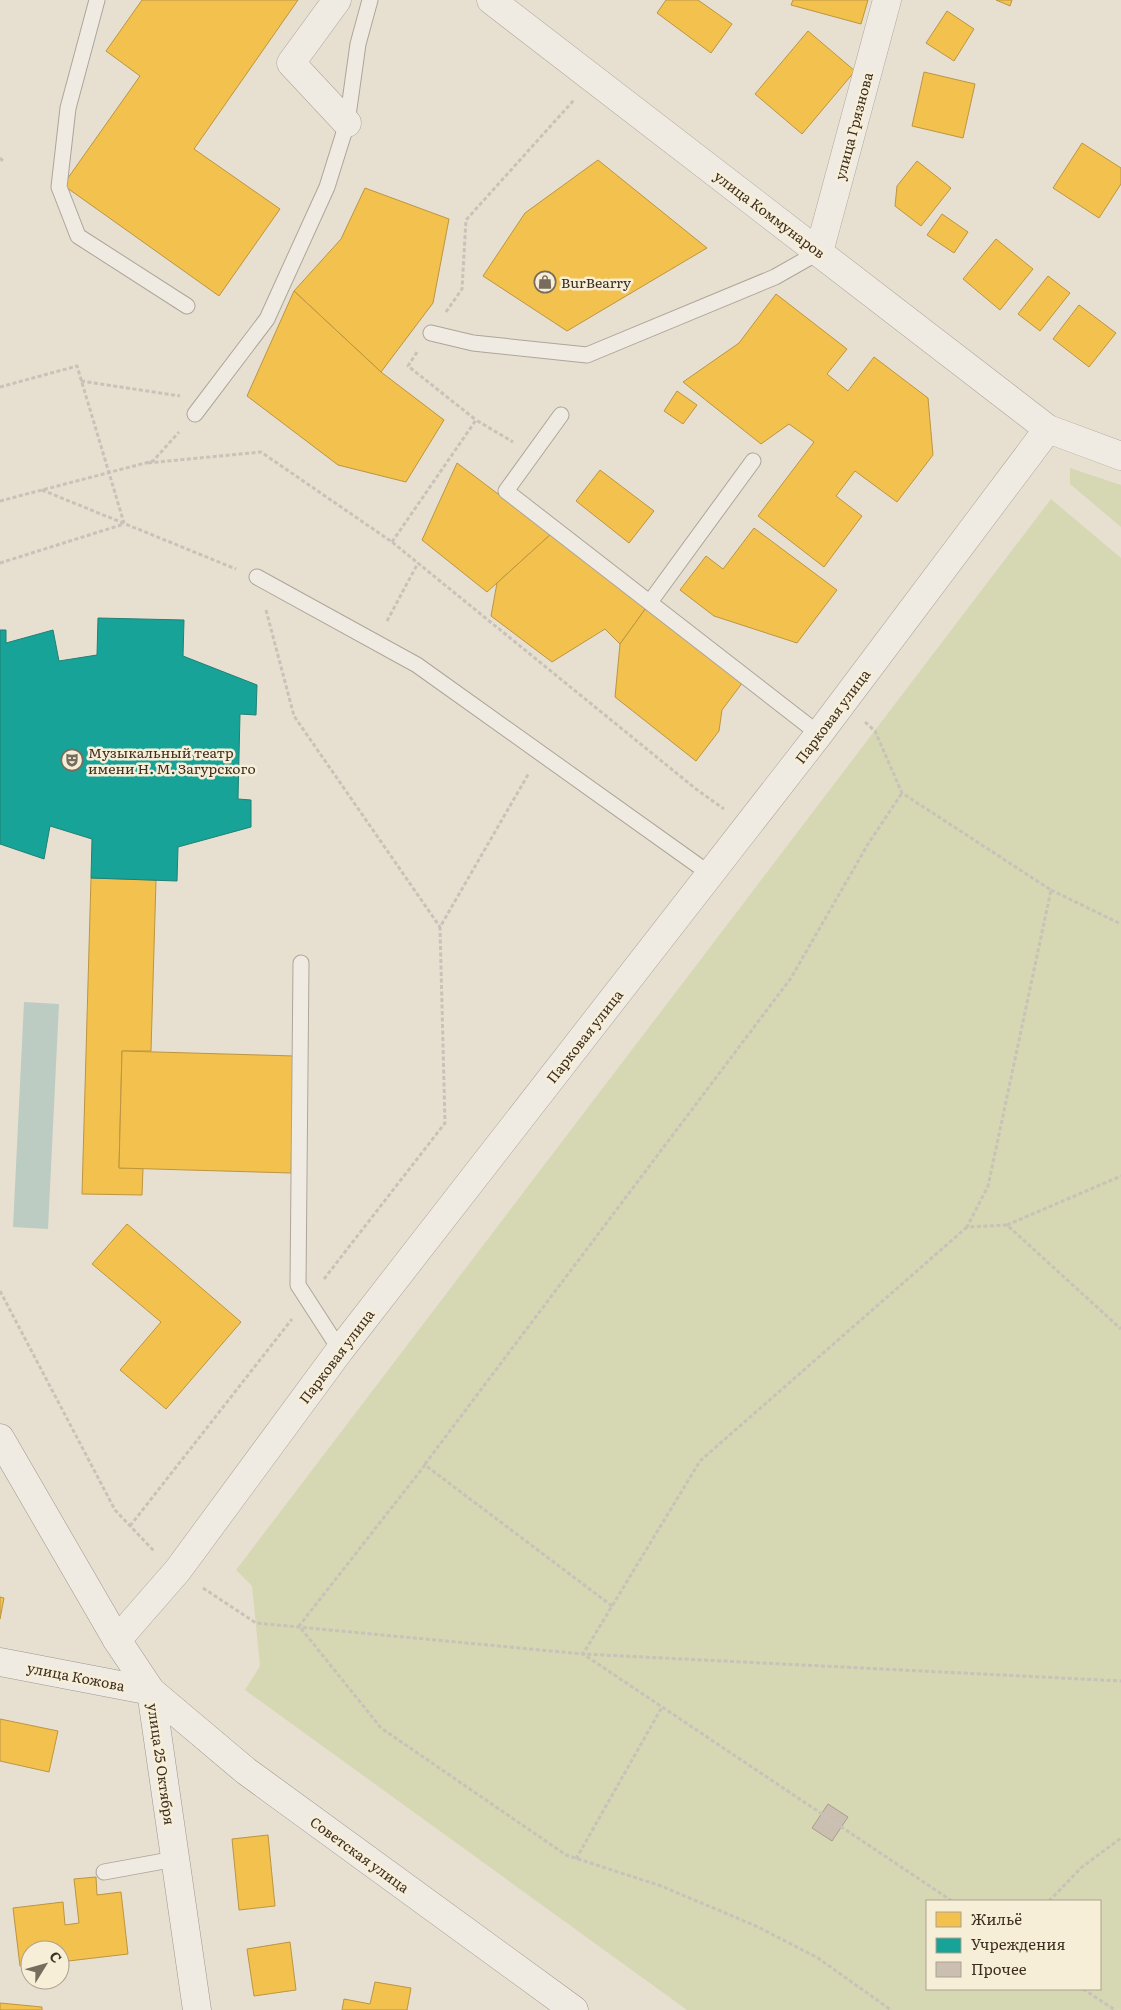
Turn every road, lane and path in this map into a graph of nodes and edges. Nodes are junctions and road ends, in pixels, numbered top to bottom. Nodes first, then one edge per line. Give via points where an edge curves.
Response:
1 (97, 0) edge
2 (337, 0) edge
3 (370, 0) edge
4 (491, 0) edge
5 (887, 0) edge
6 (576, 99) dead end
7 (347, 123) junction
8 (820, 252) junction
9 (187, 306) dead end
10 (432, 332) junction
11 (81, 381) junction
12 (0, 386) edge
13 (206, 400) junction
14 (195, 414) joint
15 (561, 415) dead end
16 (476, 420) junction
17 (1048, 429) junction
18 (533, 454) junction
19 (1121, 456) edge
20 (753, 461) dead end
21 (148, 462) junction
22 (108, 473) junction
23 (42, 490) junction
24 (0, 501) edge
25 (125, 524) junction
26 (392, 542) junction
27 (220, 562) dead end
28 (0, 563) edge
29 (418, 563) junction
30 (257, 577) joint
31 (650, 602) junction
32 (375, 643) junction
33 (842, 703) junction
34 (819, 734) junction
35 (540, 753) junction
36 (902, 793) junction
37 (748, 825) junction
38 (710, 874) junction
39 (1051, 890) junction
40 (1121, 924) edge
41 (440, 927) junction
42 (301, 963) dead end
43 (1121, 1176) edge
44 (1007, 1226) junction
45 (967, 1227) junction
46 (0, 1291) edge
47 (308, 1300) junction
48 (1121, 1329) edge
49 (340, 1350) junction
50 (0, 1438) edge
51 (425, 1465) junction
52 (130, 1526) junction
53 (178, 1570) junction
54 (612, 1606) junction
55 (299, 1626) junction
56 (117, 1640) junction
57 (584, 1654) junction
58 (0, 1662) edge
59 (1121, 1681) edge
60 (152, 1691) junction
61 (662, 1706) junction
62 (1121, 1838) edge
63 (175, 1859) junction
64 (576, 1859) junction
65 (104, 1872) dead end
66 (951, 1900) edge
67 (1050, 1900) edge
68 (1085, 1990) edge
69 (197, 2010) edge
70 (574, 2010) edge
71 (891, 2010) edge
72 (1115, 2010) edge

1 - 9 lane via 68,108 59,187 78,236
2 - 7 street via 291,62
3 - 7 lane via 358,44
4 - 8 street, улица Коммунаров
5 - 8 street, улица Грязнова
6 - 10 path via 466,220 462,289
7 - 13 lane via 327,187 267,319
8 - 10 lane via 775,276 587,355 473,343
8 - 17 street, улица Коммунаров
10 - 16 path via 408,366
11 - 12 path via 76,366
11 - 13 path
11 - 22 path
13 - 14 lane
14 - 21 path via 153,461
15 - 18 lane
16 - 18 path
16 - 26 path
17 - 19 street, улица Коммунаров
17 - 33 street, Парковая улица
18 - 31 lane via 506,491
20 - 31 lane
21 - 22 path
21 - 26 path via 261,452
22 - 23 path
22 - 25 path
23 - 24 path
23 - 25 path
25 - 27 path
25 - 28 path
26 - 29 path
29 - 32 path
29 - 37 path via 696,789
30 - 32 lane
30 - 41 path via 294,716
31 - 34 lane
32 - 35 lane via 417,665
33 - 34 street, Парковая улица
33 - 36 path via 875,730
34 - 37 street, Парковая улица
35 - 38 lane
35 - 41 path
36 - 39 path
36 - 51 path via 868,844 791,978
37 - 38 street, Парковая улица
38 - 49 street, Парковая улица
39 - 40 path
39 - 45 path via 988,1186
41 - 47 path via 445,1123
42 - 47 lane via 298,1286
43 - 44 path
44 - 45 path
44 - 48 path
45 - 54 path via 700,1461
46 - 52 path via 115,1510
47 - 49 lane
47 - 52 path
49 - 53 street, Парковая улица
50 - 56 street, улица 25 Октября
51 - 54 path
51 - 55 path
52 - 53 path
53 - 55 path via 256,1623
53 - 56 street, Парковая улица
54 - 57 path
55 - 57 path
55 - 64 path via 381,1728
56 - 60 street, улица 25 Октября
57 - 59 path
57 - 61 path
58 - 60 street, улица Кожова
60 - 63 street, улица 25 Октября
60 - 70 street, Советская улица via 246,1771
61 - 64 path
61 - 66 path
62 - 67 path via 1082,1867
63 - 65 lane
63 - 69 street, улица 25 Октября
64 - 71 path via 661,1886 756,1926 818,1958
68 - 72 path

